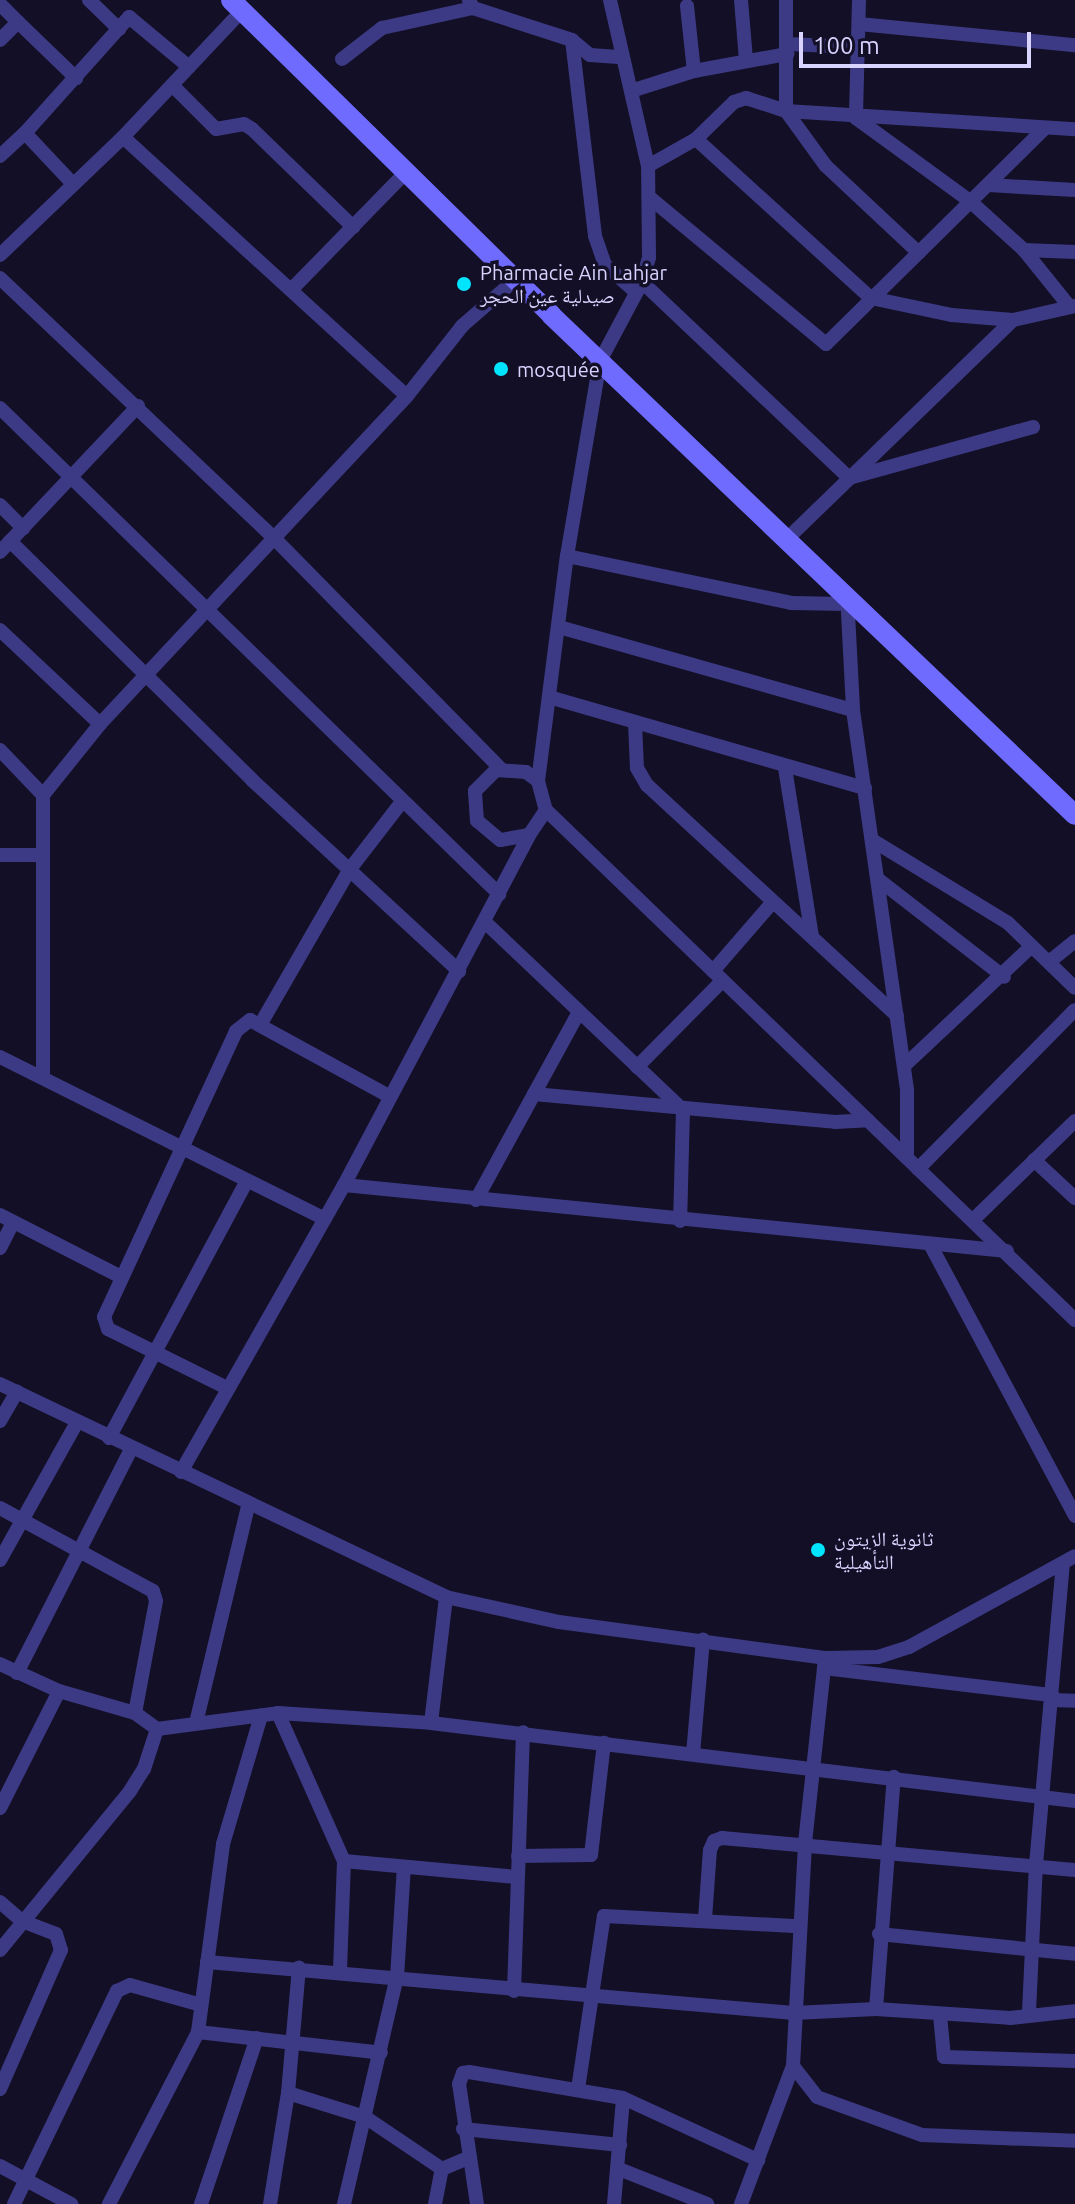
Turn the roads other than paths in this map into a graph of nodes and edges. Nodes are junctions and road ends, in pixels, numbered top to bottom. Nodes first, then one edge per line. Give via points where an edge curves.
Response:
1 (89, 0) edge
2 (610, 0) edge
3 (741, 0) edge
4 (786, 0) edge
5 (859, 0) edge
6 (0, 4) edge
7 (471, 4) edge
8 (236, 6) edge
9 (687, 6) dead end
10 (18, 22) junction
11 (859, 24) junction
12 (119, 29) junction
13 (0, 40) edge
14 (572, 40) junction
15 (1075, 45) edge
16 (855, 47) junction
17 (787, 49) junction
18 (622, 57) junction
19 (342, 59) dead end
20 (746, 60) junction
21 (189, 67) junction
22 (694, 71) junction
23 (76, 78) junction
24 (172, 85) junction
25 (631, 91) junction
26 (786, 111) junction
27 (856, 118) junction
28 (1045, 128) junction
29 (1075, 129) edge
30 (25, 133) junction
31 (123, 137) junction
32 (696, 139) junction
33 (0, 156) edge
34 (648, 166) junction
35 (406, 172) junction
36 (73, 184) junction
37 (988, 185) junction
38 (1075, 190) edge
39 (649, 197) junction
40 (971, 202) junction
41 (353, 227) junction
42 (1024, 250) junction
43 (1075, 252) edge
44 (919, 253) junction
45 (0, 255) edge
46 (0, 278) edge
47 (516, 279) junction
48 (639, 287) junction
49 (291, 290) junction
50 (871, 298) junction
51 (1072, 306) edge
52 (1013, 320) junction
53 (600, 361) junction
54 (407, 396) junction
55 (138, 406) junction
56 (0, 408) edge
57 (1033, 427) dead end
58 (72, 478) junction
59 (849, 478) junction
60 (0, 505) edge
61 (23, 528) junction
62 (789, 537) junction
63 (274, 538) junction
64 (5, 546) edge
65 (567, 556) junction
66 (847, 598) junction
67 (206, 611) junction
68 (559, 627) junction
69 (0, 630) edge
70 (145, 676) junction
71 (549, 697) junction
72 (853, 710) junction
73 (635, 723) junction
74 (100, 724) junction
75 (0, 750) edge
76 (785, 768) junction
77 (502, 770) junction
78 (538, 781) junction
79 (865, 788) junction
80 (43, 795) junction
81 (401, 803) junction
82 (546, 810) junction
83 (1075, 815) edge
84 (529, 835) junction
85 (872, 840) junction
86 (0, 855) edge
87 (43, 855) junction
88 (350, 869) junction
89 (879, 880) junction
90 (499, 894) junction
91 (771, 904) junction
92 (486, 923) junction
93 (812, 937) junction
94 (1075, 941) edge
95 (1032, 946) junction
96 (1049, 962) junction
97 (459, 971) junction
98 (718, 976) junction
99 (1004, 977) junction
100 (1075, 988) edge
101 (1075, 1010) edge
102 (579, 1012) junction
103 (897, 1016) junction
104 (260, 1025) junction
105 (0, 1057) edge
106 (904, 1066) junction
107 (637, 1067) junction
108 (43, 1077) junction
109 (534, 1094) junction
110 (389, 1096) junction
111 (683, 1110) junction
112 (868, 1120) junction
113 (1075, 1121) edge
114 (182, 1149) junction
115 (1034, 1160) junction
116 (913, 1163) junction
117 (247, 1181) junction
118 (344, 1185) junction
119 (1075, 1198) edge
120 (476, 1200) junction
121 (7, 1218) edge
122 (323, 1218) junction
123 (974, 1219) junction
124 (680, 1221) junction
125 (931, 1246) junction
126 (0, 1248) edge
127 (1007, 1251) junction
128 (119, 1276) junction
129 (1075, 1320) edge
130 (158, 1351) junction
131 (0, 1384) edge
132 (227, 1388) junction
133 (17, 1392) junction
134 (0, 1421) edge
135 (76, 1424) junction
136 (109, 1438) junction
137 (131, 1449) junction
138 (181, 1472) junction
139 (248, 1506) junction
140 (0, 1508) edge
141 (1075, 1516) edge
142 (23, 1520) junction
143 (79, 1553) junction
144 (0, 1560) edge
145 (1069, 1560) edge
146 (446, 1597) junction
147 (703, 1639) junction
148 (824, 1663) junction
149 (0, 1664) edge
150 (17, 1673) junction
151 (59, 1691) junction
152 (1051, 1698) junction
153 (1075, 1701) edge
154 (135, 1713) junction
155 (278, 1713) junction
156 (261, 1716) junction
157 (196, 1723) junction
158 (431, 1723) junction
159 (157, 1729) junction
160 (523, 1732) junction
161 (604, 1743) junction
162 (693, 1754) junction
163 (816, 1766) junction
164 (894, 1777) junction
165 (1041, 1796) junction
166 (1075, 1801) edge
167 (0, 1808) edge
168 (805, 1843) junction
169 (887, 1850) junction
170 (518, 1856) junction
171 (344, 1861) junction
172 (1036, 1865) junction
173 (404, 1867) junction
174 (1075, 1870) edge
175 (517, 1877) junction
176 (0, 1902) edge
177 (705, 1919) junction
178 (22, 1921) junction
179 (798, 1926) junction
180 (879, 1934) junction
181 (0, 1950) edge
182 (1031, 1951) junction
183 (1075, 1954) edge
184 (207, 1962) junction
185 (299, 1967) junction
186 (340, 1970) junction
187 (397, 1977) junction
188 (514, 1991) junction
189 (593, 1997) junction
190 (201, 2005) junction
191 (876, 2009) junction
192 (1075, 2011) edge
193 (1029, 2012) junction
194 (794, 2013) junction
195 (940, 2015) junction
196 (198, 2032) junction
197 (257, 2038) junction
198 (294, 2042) junction
199 (381, 2053) junction
200 (1075, 2061) edge
201 (793, 2066) junction
202 (0, 2089) edge
203 (578, 2089) junction
204 (288, 2093) junction
205 (623, 2098) junction
206 (365, 2117) junction
207 (463, 2129) junction
208 (1075, 2141) edge
209 (620, 2145) junction
210 (470, 2157) junction
211 (758, 2160) junction
212 (0, 2166) edge
213 (442, 2169) junction
214 (619, 2169) junction
215 (25, 2176) junction
216 (14, 2204) edge
217 (71, 2204) edge
218 (109, 2204) edge
219 (201, 2204) edge
220 (270, 2204) edge
221 (344, 2204) edge
222 (435, 2204) edge
223 (477, 2204) edge
224 (614, 2204) edge
225 (707, 2204) edge
226 (741, 2204) edge

1 - 12 street
2 - 18 street
3 - 20 street
4 - 17 street
5 - 11 street
6 - 10 street
7 - 14 street
7 - 19 street via 382,28
8 - 21 street
8 - 35 main road
9 - 22 street
10 - 13 street
10 - 23 street
11 - 15 street
11 - 16 street
12 - 21 street via 129,17 137,18
12 - 23 street
14 - 18 street via 596,57
14 - 48 street via 595,236 605,265
16 - 17 street
16 - 27 street
17 - 20 street
17 - 26 street
18 - 25 street
20 - 22 street
21 - 24 street
22 - 25 street
23 - 30 street
24 - 31 street
24 - 41 street via 216,129 244,124 252,129
25 - 34 street
26 - 27 street
26 - 32 street via 746,98 734,102
26 - 44 street via 826,166
27 - 28 street
27 - 40 street
28 - 29 street
28 - 37 street
30 - 33 street
30 - 36 street
31 - 36 street
31 - 49 street
32 - 34 street
32 - 50 street
34 - 39 street
35 - 41 street
35 - 47 main road
36 - 45 street
37 - 38 street
37 - 40 street
39 - 48 street via 649,257
39 - 50 street via 826,344
40 - 42 street
40 - 44 street
41 - 49 street
42 - 43 street
42 - 51 street
44 - 50 street
46 - 55 street
47 - 53 main road
47 - 54 street via 462,326
48 - 53 street
48 - 59 street
49 - 54 street
50 - 52 street via 952,315
51 - 52 street
52 - 59 street
53 - 62 main road
53 - 65 street
54 - 63 street
55 - 58 street
55 - 63 street
56 - 58 street
57 - 59 street
58 - 61 street
58 - 67 street
59 - 62 street
60 - 61 street
61 - 64 street
62 - 66 main road
63 - 67 street
63 - 77 street
64 - 70 street
65 - 66 street via 791,603
65 - 68 street
66 - 72 street
66 - 83 main road
67 - 70 street
67 - 81 street
68 - 71 street
68 - 72 street
69 - 74 street
70 - 74 street
70 - 88 street
71 - 73 street
71 - 78 street
72 - 79 street
73 - 76 street
73 - 91 street via 637,768 647,785
74 - 80 street
75 - 80 street
76 - 79 street
76 - 93 street
77 - 78 street via 526,772
77 - 84 street via 483,778 475,791 477,821 500,840
78 - 82 street
79 - 85 street
80 - 87 street
81 - 88 street
81 - 90 street
82 - 84 street
82 - 98 street
84 - 90 street
85 - 89 street
85 - 95 street via 954,886
86 - 87 street
87 - 108 street
88 - 97 street
88 - 104 street
89 - 99 street
89 - 103 street
90 - 92 street
91 - 93 street
91 - 98 street
92 - 97 street
92 - 102 street
93 - 103 street
94 - 96 street
95 - 96 street
95 - 99 street
96 - 100 street
97 - 110 street
98 - 107 street
98 - 112 street
99 - 106 street
101 - 116 street
102 - 107 street
102 - 109 street
103 - 106 street
104 - 110 street
104 - 114 street via 250,1020 240,1024
105 - 108 street
106 - 116 street
107 - 111 street
108 - 114 street
109 - 111 street
109 - 120 street
110 - 118 street
111 - 112 street
111 - 124 street
112 - 116 street
113 - 115 street
114 - 117 street
114 - 128 street
115 - 119 street
115 - 123 street
116 - 123 street
117 - 122 street
117 - 130 street
118 - 120 street
118 - 122 street
120 - 124 street
121 - 126 street
121 - 128 street
122 - 132 street
123 - 127 street
124 - 125 street
125 - 127 street
125 - 141 street
127 - 129 street
128 - 130 street via 105,1311 108,1329
130 - 132 street
130 - 136 street
131 - 133 street
132 - 138 street
133 - 134 street
133 - 135 street
135 - 136 street
135 - 142 street
136 - 137 street
137 - 138 street
137 - 143 street
138 - 139 street
139 - 146 street
139 - 157 street
140 - 142 street
142 - 143 street
142 - 144 street
143 - 150 street
143 - 154 street via 153,1591 156,1601
145 - 148 street via 894,1654
145 - 152 street
146 - 147 street via 559,1622
146 - 158 street
147 - 148 street
147 - 162 street
148 - 152 street
148 - 163 street
149 - 150 street
150 - 151 street
151 - 154 street
151 - 167 street
152 - 153 street
152 - 165 street
154 - 159 street
155 - 156 street
155 - 158 street
155 - 171 street
156 - 157 street
156 - 184 street via 223,1844
157 - 159 street
158 - 160 street
159 - 178 street via 144,1769 130,1791
160 - 161 street
160 - 170 street
161 - 162 street
161 - 170 street via 591,1855
162 - 163 street
163 - 164 street
163 - 168 street
164 - 165 street
164 - 169 street
165 - 166 street
165 - 172 street
168 - 169 street
168 - 177 street via 714,1841
168 - 179 street
169 - 172 street
169 - 180 street
170 - 175 street
171 - 173 street
171 - 186 street
172 - 174 street
172 - 182 street
173 - 175 street
173 - 187 street
175 - 188 street
176 - 178 street
177 - 179 street
177 - 189 street via 604,1916
178 - 181 street
178 - 202 street via 56,1934 61,1957
179 - 194 street
180 - 182 street
180 - 191 street
182 - 183 street
182 - 193 street
184 - 185 street
184 - 190 street
185 - 186 street
185 - 198 street
186 - 187 street
187 - 188 street
187 - 199 street
188 - 189 street
189 - 194 street
189 - 203 street
190 - 196 street
190 - 215 street via 130,1985 117,1991
191 - 194 street
191 - 195 street
192 - 193 street
193 - 195 street via 1010,2018
194 - 201 street
195 - 200 street via 944,2057
196 - 197 street
196 - 218 street
197 - 198 street
197 - 219 street
198 - 199 street
198 - 204 street
199 - 206 street
201 - 208 street via 817,2097 922,2135
201 - 211 street
203 - 205 street
203 - 207 street via 463,2073
204 - 206 street
204 - 220 street
205 - 209 street
205 - 211 street
206 - 213 street
206 - 221 street
207 - 209 street
207 - 210 street
209 - 214 street
210 - 213 street
210 - 223 street
211 - 226 street
212 - 215 street
213 - 222 street
214 - 224 street
214 - 225 street
215 - 216 street
215 - 217 street

